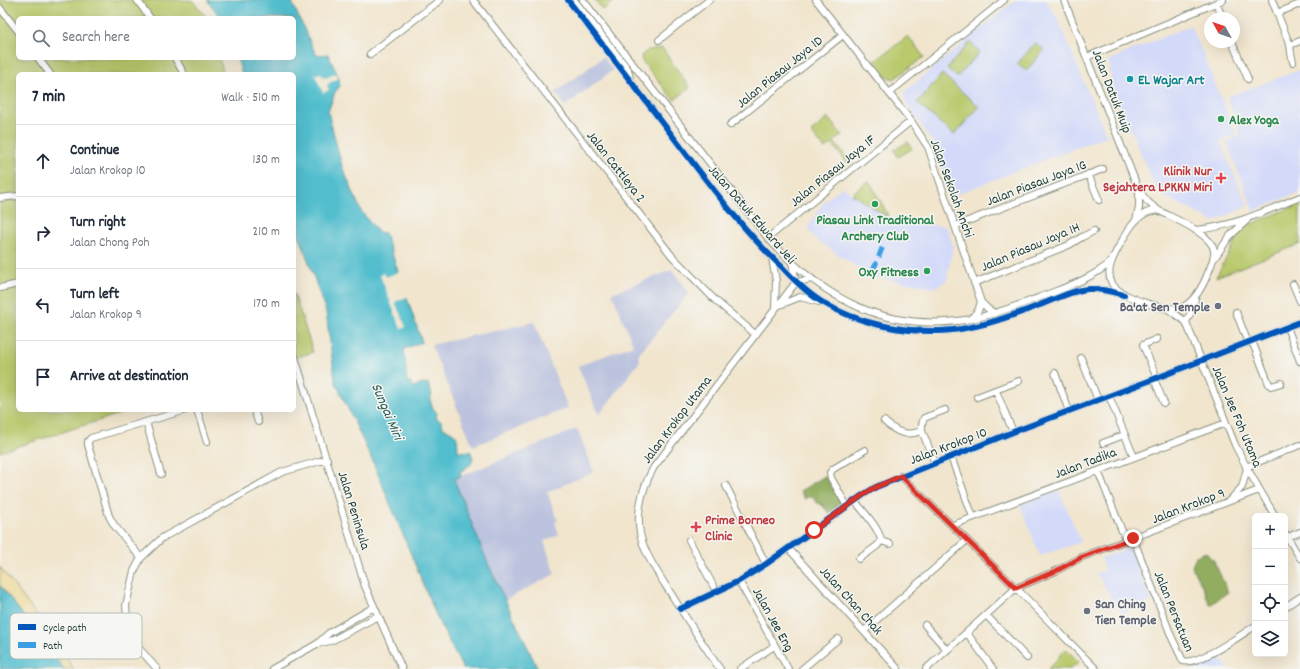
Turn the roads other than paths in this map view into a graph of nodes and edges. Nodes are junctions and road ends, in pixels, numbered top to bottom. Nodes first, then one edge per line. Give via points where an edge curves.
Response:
1 (137, 0) edge
2 (440, 0) edge
3 (473, 0) edge
4 (568, 0) edge
5 (574, 0) edge
6 (582, 0) edge
7 (709, 0) edge
8 (816, 0) edge
9 (1004, 0) edge
10 (1064, 0) edge
11 (1223, 0) edge
12 (1272, 0) edge
13 (1216, 3) junction
14 (1300, 4) edge
15 (0, 8) edge
16 (1220, 12) edge
17 (1277, 13) junction
18 (149, 16) edge
19 (16, 28) edge
20 (843, 35) junction
21 (659, 40) dead end
22 (1300, 41) edge
23 (1290, 45) junction
24 (1235, 48) edge
25 (370, 54) dead end
26 (1087, 58) junction
27 (40, 60) edge
28 (176, 60) edge
29 (1293, 62) dead end
30 (48, 72) edge
31 (183, 72) edge
32 (1248, 79) dead end
33 (631, 83) junction
34 (889, 93) junction
35 (911, 121) junction
36 (730, 126) dead end
37 (1103, 169) dead end
38 (1088, 174) junction
39 (1139, 191) junction
40 (16, 196) edge
41 (1300, 197) edge
42 (0, 198) edge
43 (1100, 200) dead end
44 (1158, 210) junction
45 (1249, 217) junction
46 (1136, 220) junction
47 (955, 226) junction
48 (1195, 230) junction
49 (1094, 232) dead end
50 (768, 238) junction
51 (772, 258) junction
52 (1213, 260) junction
53 (792, 262) junction
54 (1110, 262) junction
55 (812, 279) junction
56 (796, 282) junction
57 (974, 283) junction
58 (16, 284) edge
59 (1293, 284) dead end
60 (0, 288) edge
61 (1124, 295) junction
62 (1195, 297) junction
63 (1300, 301) edge
64 (823, 302) junction
65 (981, 302) junction
66 (775, 307) junction
67 (1167, 309) junction
68 (1236, 312) dead end
69 (995, 313) junction
70 (972, 319) junction
71 (1186, 322) junction
72 (1300, 322) edge
73 (1287, 327) junction
74 (755, 334) junction
75 (1157, 339) dead end
76 (1250, 342) junction
77 (1081, 358) dead end
78 (296, 360) edge
79 (1201, 360) junction
80 (1300, 361) edge
81 (1055, 373) dead end
82 (1156, 378) junction
83 (1019, 382) dead end
84 (1281, 383) dead end
85 (996, 391) junction
86 (1109, 396) junction
87 (977, 397) dead end
88 (1098, 400) junction
89 (1164, 403) dead end
90 (945, 410) dead end
91 (1069, 411) junction
92 (179, 412) edge
93 (198, 412) edge
94 (255, 412) edge
95 (884, 420) dead end
96 (146, 422) junction
97 (258, 422) dead end
98 (1226, 423) junction
99 (922, 431) junction
100 (1013, 432) junction
101 (1124, 435) junction
102 (208, 442) dead end
103 (1103, 443) dead end
104 (1300, 445) edge
105 (865, 450) dead end
106 (951, 457) junction
107 (1134, 457) junction
108 (327, 459) junction
109 (935, 462) junction
110 (1246, 468) junction
111 (1098, 470) junction
112 (161, 474) dead end
113 (901, 476) junction
114 (726, 486) dead end
115 (1259, 490) junction
116 (855, 501) junction
117 (1227, 502) junction
118 (847, 506) junction
119 (1273, 513) edge
120 (973, 517) junction
121 (953, 525) junction
122 (1300, 532) edge
123 (1288, 535) edge
124 (1133, 538) junction
125 (1288, 538) edge
126 (689, 540) dead end
127 (967, 540) junction
128 (881, 541) junction
129 (1126, 541) junction
130 (890, 544) dead end
131 (789, 549) junction
132 (141, 558) junction
133 (1300, 558) edge
134 (859, 559) dead end
135 (766, 564) junction
136 (739, 581) junction
137 (1016, 588) junction
138 (716, 591) junction
139 (1300, 597) edge
140 (1288, 605) edge
141 (374, 607) junction
142 (680, 609) junction
143 (127, 613) edge
144 (986, 615) junction
145 (378, 616) junction
146 (924, 625) dead end
147 (1252, 628) edge
148 (864, 631) junction
149 (966, 633) junction
150 (838, 639) dead end
151 (317, 644) junction
152 (774, 646) junction
153 (947, 650) junction
154 (142, 652) edge
155 (1027, 658) dead end
156 (157, 669) edge
157 (272, 669) edge
158 (402, 669) edge
159 (720, 669) edge
160 (740, 669) edge
161 (788, 669) edge
162 (802, 669) edge
163 (898, 669) edge
164 (926, 669) edge
165 (992, 669) edge
166 (1096, 669) edge

1 - 18 street
2 - 25 street
3 - 74 street, Jalan Cattleya 2 via 672,256 716,301
4 - 33 street, Jalan Datuk Edward Jeli
5 - 33 street via 628,70
6 - 50 street, Jalan Datuk Edward Jeli
7 - 21 street
8 - 20 street, Jalan Sekolah Anchi
9 - 34 street
10 - 26 street, Jalan Datuk Muip
11 - 13 street
12 - 17 street
13 - 16 street
13 - 26 street
14 - 17 street
15 - 19 street
17 - 23 street
20 - 34 street, Jalan Sekolah Anchi
20 - 36 street, Jalan Piasau Jaya 1D
22 - 23 street
23 - 29 street
24 - 32 street
26 - 39 street, Jalan Datuk Muip
27 - 30 street
28 - 31 street
33 - 51 street, Jalan Datuk Edward Jeli via 721,198
34 - 35 street, Jalan Sekolah Anchi
35 - 47 street, Jalan Sekolah Anchi via 928,147
35 - 50 street, Jalan Piasau Jaya 1F
37 - 38 street, Jalan Piasau Jaya 1G
38 - 43 street
38 - 47 street, Jalan Piasau Jaya 1G
39 - 44 street
39 - 46 street
40 - 42 street
41 - 45 street
44 - 46 street via 1146,213
44 - 48 street
45 - 48 street via 1209,229
45 - 52 street via 1230,236
46 - 54 street
47 - 57 street, Jalan Sekolah Anchi
48 - 52 street via 1214,249
49 - 57 street, Jalan Piasau Jaya 1H via 1069,246
50 - 53 street, Jalan Datuk Edward Jeli
51 - 56 street, Jalan Datuk Edward Jeli
51 - 66 street via 776,276
52 - 62 street
53 - 55 street, Jalan Datuk Edward Jeli
53 - 56 street
54 - 61 street via 1113,285
54 - 69 street, Jalan Datuk Edward Jeli via 1090,277
55 - 56 street
55 - 70 street, Jalan Datuk Edward Jeli via 851,304 877,315 917,323
56 - 64 street, Jalan Datuk Edward Jeli
56 - 66 street, Jalan Krokop Utama
57 - 65 street, Jalan Sekolah Anchi
58 - 60 street
59 - 63 street
61 - 64 street, Jalan Datuk Edward Jeli via 1090,288 983,325 925,331 876,324
61 - 67 street
62 - 67 street via 1182,308
62 - 71 street
64 - 66 street via 800,297
65 - 69 street
65 - 70 street
66 - 74 street, Jalan Krokop Utama
67 - 71 street
68 - 76 street
69 - 70 street, Jalan Datuk Edward Jeli
71 - 79 street, Jalan Jee Foh Utama
72 - 73 street, Jalan Krokop 10
73 - 76 street, Jalan Krokop 10
73 - 80 street
74 - 142 street, Jalan Krokop Utama via 654,467 647,479 640,504 639,526 644,548
75 - 82 street via 1143,345
76 - 79 street, Jalan Krokop 10
76 - 84 street via 1270,386
77 - 88 street
78 - 108 street, Jalan Peninsula
79 - 82 street, Jalan Krokop 10
79 - 98 street, Jalan Jee Foh Utama
81 - 91 street
82 - 86 street, Jalan Krokop 10
82 - 89 street
83 - 85 street
85 - 87 street
85 - 100 street
86 - 88 street, Jalan Krokop 10
86 - 101 street
88 - 91 street, Jalan Krokop 10
90 - 99 street via 924,418
91 - 100 street, Jalan Krokop 10
92 - 96 street
93 - 102 street
94 - 97 street
95 - 99 street via 901,433 914,434
96 - 112 street
96 - 132 street via 88,441 109,516 117,530
98 - 107 street, Jalan Tadika
98 - 110 street, Jalan Jee Foh Utama
99 - 109 street
100 - 106 street, Jalan Krokop 10
101 - 103 street
101 - 107 street
104 - 110 street
105 - 118 street via 830,473
106 - 109 street, Jalan Krokop 10
106 - 120 street
107 - 111 street, Jalan Tadika
108 - 132 street via 282,472 162,538
108 - 141 street, Jalan Peninsula via 365,586
109 - 113 street, Jalan Krokop 10
110 - 115 street, Jalan Jee Foh Utama
110 - 117 street via 1242,487
111 - 120 street, Jalan Tadika
111 - 129 street
113 - 116 street, Jalan Krokop 10 via 876,487
113 - 121 street
114 - 135 street
115 - 117 street, Jalan Krokop 9
115 - 119 street, Jalan Jee Foh Utama
116 - 118 street, Jalan Krokop 10
116 - 128 street via 877,530
117 - 124 street, Jalan Krokop 9
118 - 131 street, Jalan Krokop 10
120 - 121 street, Jalan Tadika
121 - 127 street
122 - 123 street
124 - 129 street, Jalan Krokop 9
124 - 147 street, Jalan Persatuan via 1182,661 1192,662 1207,655
125 - 133 street
126 - 138 street
127 - 137 street
127 - 148 street
128 - 130 street
128 - 134 street
129 - 137 street, Jalan Krokop 9 via 1082,557
131 - 135 street, Jalan Krokop 10
131 - 148 street, Jalan Chan Chak
132 - 143 street via 134,571 126,605
135 - 136 street, Jalan Krokop 10
136 - 138 street, Jalan Krokop 10
136 - 152 street, Jalan Jee Eng
137 - 144 street, Jalan Krokop 9
137 - 166 street
138 - 142 street, Jalan Krokop 10
139 - 140 street
141 - 145 street, Jalan Peninsula
141 - 151 street via 329,633
142 - 159 street, Jalan Krokop Utama
144 - 149 street, Jalan Krokop 9
144 - 155 street
145 - 151 street via 332,640
145 - 158 street, Jalan Peninsula
146 - 153 street
148 - 163 street, Jalan Chan Chak
149 - 153 street, Jalan Krokop 9
149 - 165 street
150 - 162 street
151 - 157 street
152 - 160 street
152 - 161 street, Jalan Jee Eng
153 - 164 street, Jalan Krokop 9
154 - 156 street

